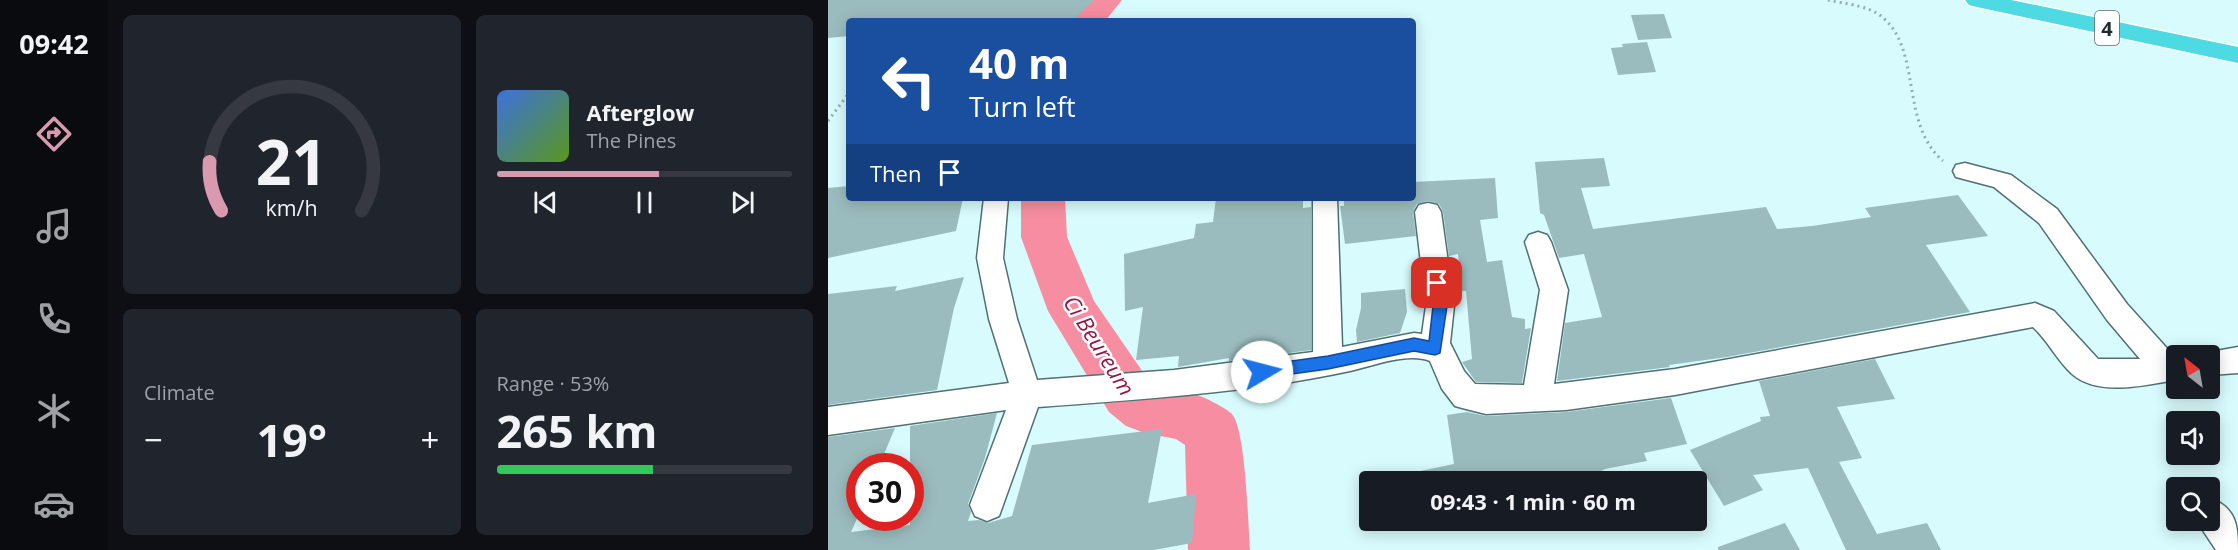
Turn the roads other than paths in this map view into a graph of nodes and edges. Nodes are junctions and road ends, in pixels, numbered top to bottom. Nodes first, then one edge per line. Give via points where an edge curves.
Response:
1 (1977, 0) edge
2 (2075, 0) edge
3 (2238, 33) edge
4 (2238, 55) edge
5 (1965, 171) road end
6 (996, 201) edge
7 (1325, 201) edge
8 (1428, 212) dead end
9 (1538, 242) dead end
10 (1435, 349) junction
11 (2238, 360) edge
12 (2220, 362) edge
13 (1328, 363) junction
14 (2166, 363) edge
15 (2166, 368) edge
16 (1027, 394) junction
17 (1537, 398) junction
18 (828, 421) edge
19 (987, 506) dead end
20 (2220, 527) edge
21 (2237, 550) edge

1 - 4 highway, 4
2 - 3 highway, 4
5 - 14 street via 2002,182 2048,216 2117,312
6 - 16 street via 990,258
7 - 13 street
8 - 10 street via 1440,306
9 - 17 street via 1554,290
10 - 13 street via 1414,345
10 - 17 street via 1446,359 1453,381 1466,396 1486,400
11 - 12 street
13 - 16 street via 1174,383
15 - 17 street via 2093,372 2044,319 2035,315 1676,382
16 - 18 street
16 - 19 street
20 - 21 street

